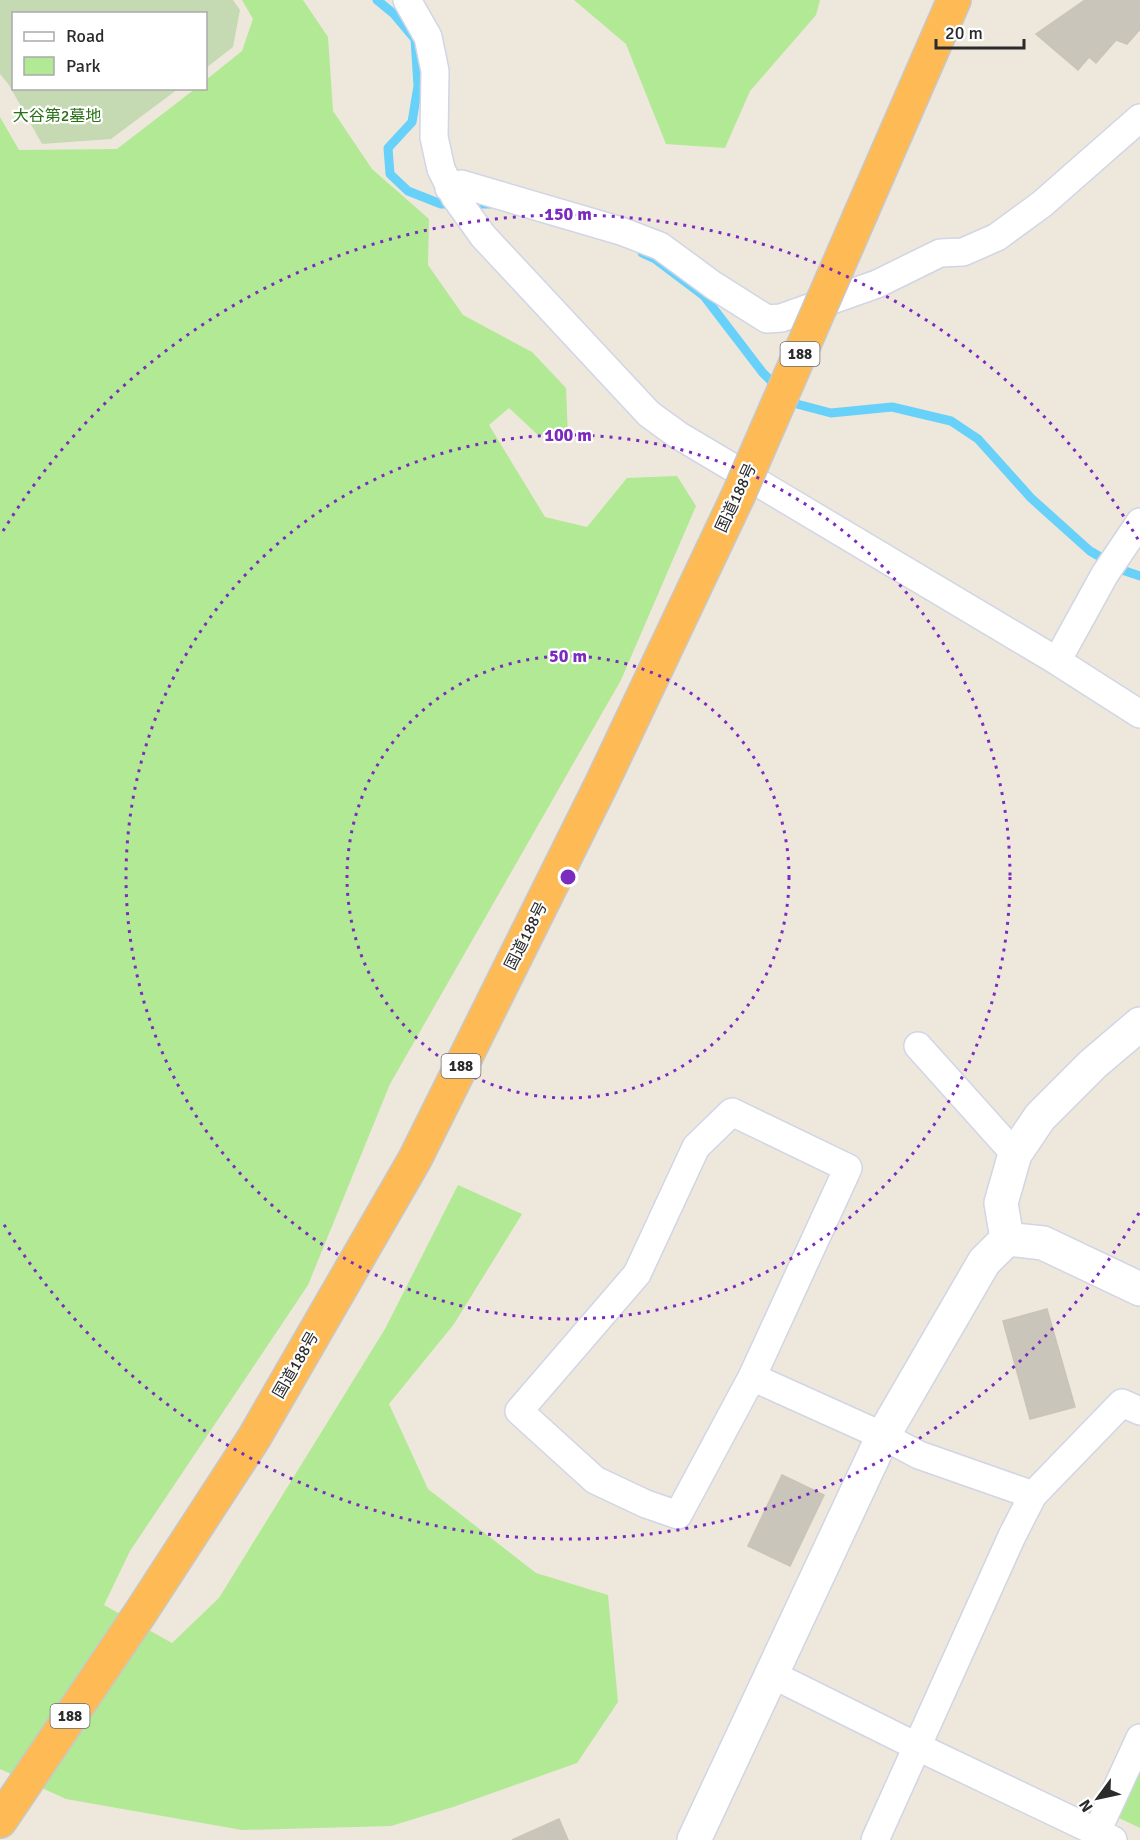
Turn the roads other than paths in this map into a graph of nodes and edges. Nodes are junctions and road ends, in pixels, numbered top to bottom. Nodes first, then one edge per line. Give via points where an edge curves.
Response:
1 (406, 0) edge
2 (954, 0) edge
3 (1140, 118) edge
4 (457, 201) junction
5 (1140, 522) edge
6 (1056, 661) junction
7 (1140, 714) edge
8 (1140, 1024) edge
9 (918, 1046) dead end
10 (1016, 1154) junction
11 (1007, 1239) junction
12 (1140, 1289) edge
13 (752, 1377) junction
14 (1140, 1411) edge
15 (883, 1436) junction
16 (1033, 1495) junction
17 (771, 1674) junction
18 (1140, 1738) edge
19 (918, 1747) junction
20 (0, 1821) edge
21 (1101, 1838) edge
22 (694, 1840) edge
23 (875, 1840) edge

1 - 4 street via 428,37 435,71 434,137 441,170
2 - 20 highway, 国道188号 / 188, bridge via 738,496 601,785 415,1159 254,1438
3 - 4 street via 1042,204 997,237 963,252 940,253 877,284 781,318 767,319 660,246 621,231 461,184
4 - 6 street via 483,236 649,414
5 - 6 street
6 - 7 street
8 - 10 street via 1040,1117
9 - 10 street
10 - 11 street via 1001,1203
11 - 12 street via 1043,1242
11 - 15 street via 984,1262
13 - 13 street via 678,1515 595,1480 519,1411 637,1274 696,1147 732,1112 848,1168
13 - 15 street
14 - 16 street via 1122,1403
15 - 16 street via 919,1455
15 - 17 street
16 - 19 street
17 - 19 street
17 - 22 street
18 - 21 street
19 - 21 street
19 - 23 street

